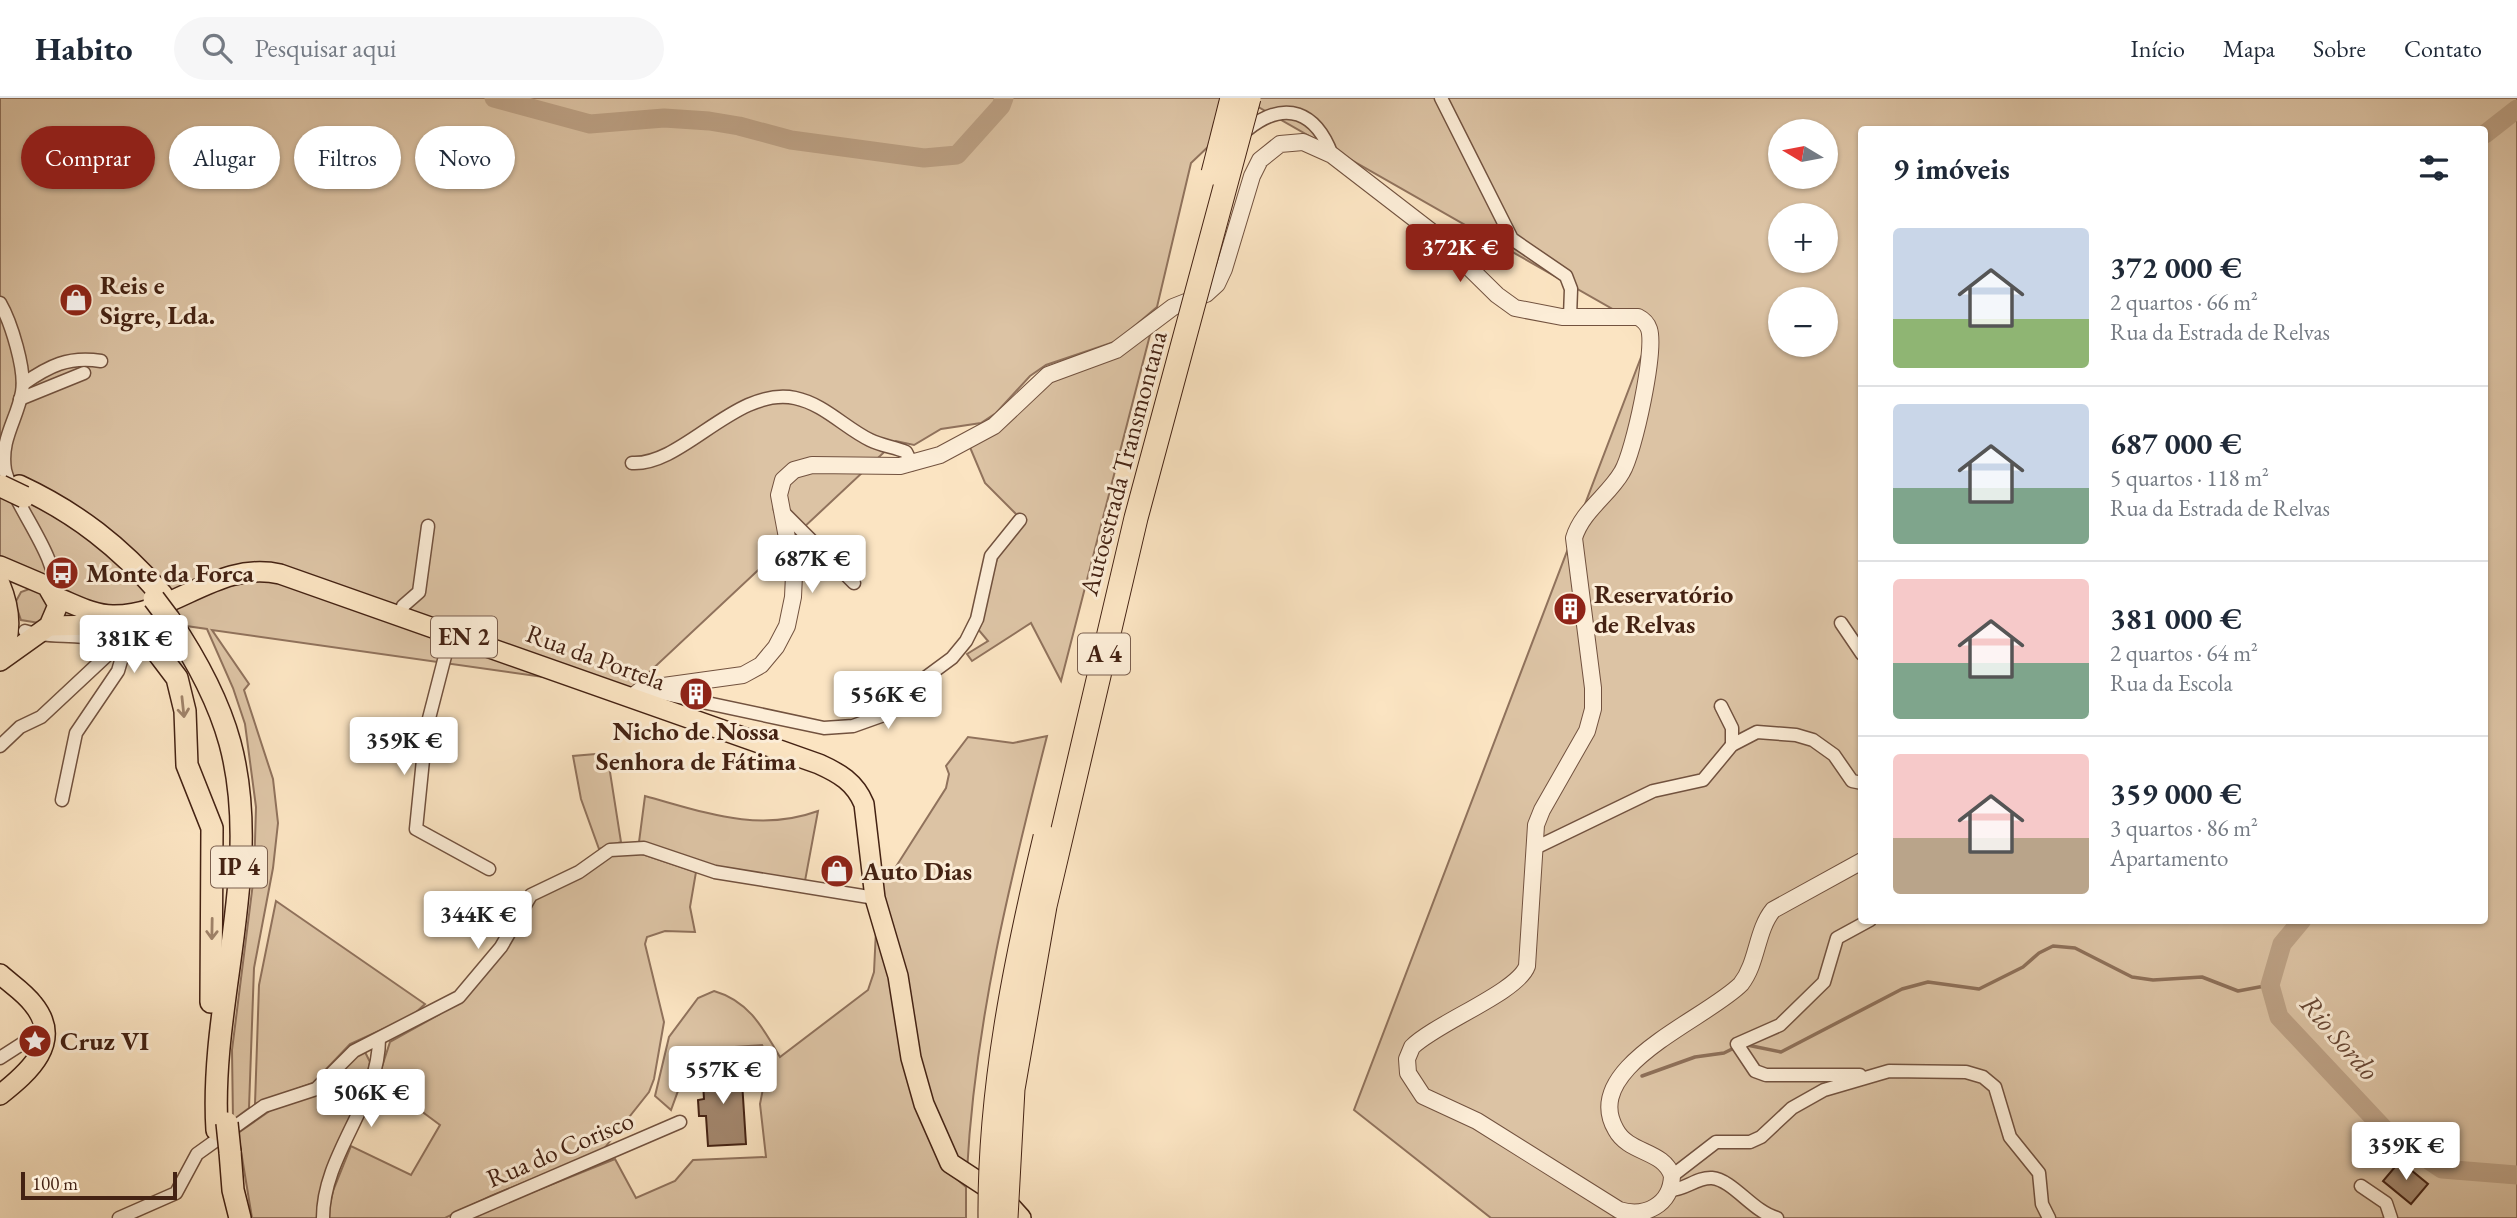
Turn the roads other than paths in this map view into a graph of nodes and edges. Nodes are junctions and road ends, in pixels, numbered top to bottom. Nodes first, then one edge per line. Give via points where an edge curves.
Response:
1 (1232, 98) edge
2 (1249, 98) edge
3 (1441, 98) edge
4 (1248, 129) dead end
5 (1332, 155) junction
6 (0, 303) edge
7 (1570, 317) junction
8 (101, 361) dead end
9 (84, 373) dead end
10 (23, 384) junction
11 (20, 399) junction
12 (632, 463) dead end
13 (912, 464) junction
14 (9, 486) edge
15 (780, 509) junction
16 (1020, 520) dead end
17 (428, 526) dead end
18 (0, 566) edge
19 (296, 578) junction
20 (855, 583) dead end
21 (0, 584) edge
22 (47, 584) junction
23 (9, 610) junction
24 (401, 615) junction
25 (173, 617) junction
26 (1841, 623) dead end
27 (85, 626) junction
28 (38, 630) junction
29 (451, 633) junction
30 (117, 646) junction
31 (1858, 647) edge
32 (0, 659) edge
33 (637, 693) junction
34 (1721, 706) dead end
35 (1732, 745) junction
36 (0, 746) edge
37 (1858, 782) edge
38 (62, 800) dead end
39 (1535, 848) junction
40 (1858, 863) edge
41 (489, 869) dead end
42 (875, 898) junction
43 (1862, 924) edge
44 (0, 974) edge
45 (45, 1029) junction
46 (379, 1039) junction
47 (0, 1059) edge
48 (1878, 1074) junction
49 (216, 1076) junction
50 (0, 1095) edge
51 (680, 1122) dead end
52 (222, 1127) junction
53 (225, 1154) junction
54 (1671, 1183) junction
55 (2361, 1186) dead end
56 (119, 1218) edge
57 (232, 1218) edge
58 (240, 1218) edge
59 (323, 1218) edge
60 (457, 1218) edge
61 (990, 1218) edge
62 (1006, 1218) edge
63 (1021, 1218) edge
64 (1777, 1218) edge
65 (2049, 1218) edge
66 (2391, 1218) edge

1 - 61 highway, Autoestrada Transmontana / A 4, bridge via 1033,886 998,1083
2 - 62 highway, Autoestrada Transmontana / A 4, bridge via 1136,518 1045,906 1013,1089
3 - 7 street via 1512,239 1566,276 1571,289
4 - 5 street via 1269,114 1299,115 1320,130
5 - 7 street via 1443,241 1506,302 1520,309
5 - 13 street via 1303,142 1287,142 1272,149 1255,168 1227,261 1212,289 1173,307 1116,350 1048,375 988,430
6 - 10 street
7 - 39 street via 1639,317 1649,326 1651,344 1627,463 1574,538 1593,709 1585,736 1539,815
8 - 10 street via 80,358 58,363
9 - 11 street
10 - 11 street
11 - 22 street via 5,437 5,467
12 - 13 street via 662,454 735,412 786,397 804,401 871,440 906,452
13 - 15 street via 798,468 783,480
14 - 25 highway, IP 4, bridge via 92,537 158,597
15 - 20 street
15 - 33 street via 794,589 787,626 771,654 755,670 735,677
16 - 33 street via 991,556 977,619 962,646 873,720 845,728 805,725
17 - 24 street via 419,592 403,606
18 - 22 main road, EN 2
19 - 22 main road, Rua da Portela / EN 2 via 271,572 236,573 153,608 124,614 98,613
19 - 24 main road, Rua da Portela / EN 2
19 - 27 main road, Rua da Portela / EN 2 via 240,582 154,618
21 - 23 main road
22 - 23 main road via 20,585
22 - 28 main road via 57,612
23 - 28 main road via 18,627
23 - 32 main road
24 - 29 main road, Rua da Portela / EN 2
25 - 49 highway, IP 4 via 221,715 238,789 237,897
25 - 52 highway, IP 4 via 203,658 222,703 238,754 245,804 244,886
26 - 31 street
27 - 28 main road, Rua da Portela / EN 2
27 -> 49 highway via 118,631 152,646 177,678 187,765 212,828 211,1004
28 - 30 street
28 - 32 main road
29 - 33 main road, Rua da Portela / EN 2
29 - 41 street via 426,730 416,830
30 - 36 street via 41,718 20,727
30 - 38 street via 121,664 76,733
33 - 42 main road, Rua da Portela / EN 2 via 847,779 858,790 867,813
34 - 35 street via 1732,728
35 - 37 street via 1760,732 1806,737 1834,755 1852,781
35 - 39 street via 1703,780 1649,793
39 - 54 street via 1525,971 1516,982 1415,1044 1407,1059 1409,1078 1426,1098 1477,1121 1619,1210 1651,1211
40 - 54 street via 1773,911 1737,988 1631,1063 1613,1090 1610,1115 1619,1136 1663,1161
42 - 46 street via 709,871 645,848 613,849 531,895 501,947 464,993
42 - 63 main road, Rua da Portela / EN 2 via 898,976 915,1075 942,1150 956,1168 1002,1197
43 - 48 street via 1837,937 1826,980 1788,1018 1740,1041 1737,1047 1755,1071 1768,1076
44 - 45 main road via 33,1003
45 - 47 street
45 - 50 main road via 40,1057
46 - 56 street via 349,1054 321,1085 264,1106 205,1147 176,1193
46 - 59 street via 374,1080 330,1183
48 - 54 street via 1810,1097 1755,1140 1716,1142
48 - 65 street via 1963,1071 1989,1080 1998,1094 2010,1137 2039,1172 2042,1205
49 - 52 highway, IP 4
51 - 60 street, Rua do Corisco
52 - 53 highway, IP 4
53 - 57 highway, IP 4
53 - 58 highway, IP 4
54 - 64 street via 1716,1179 1762,1213
55 - 66 street via 2386,1203

